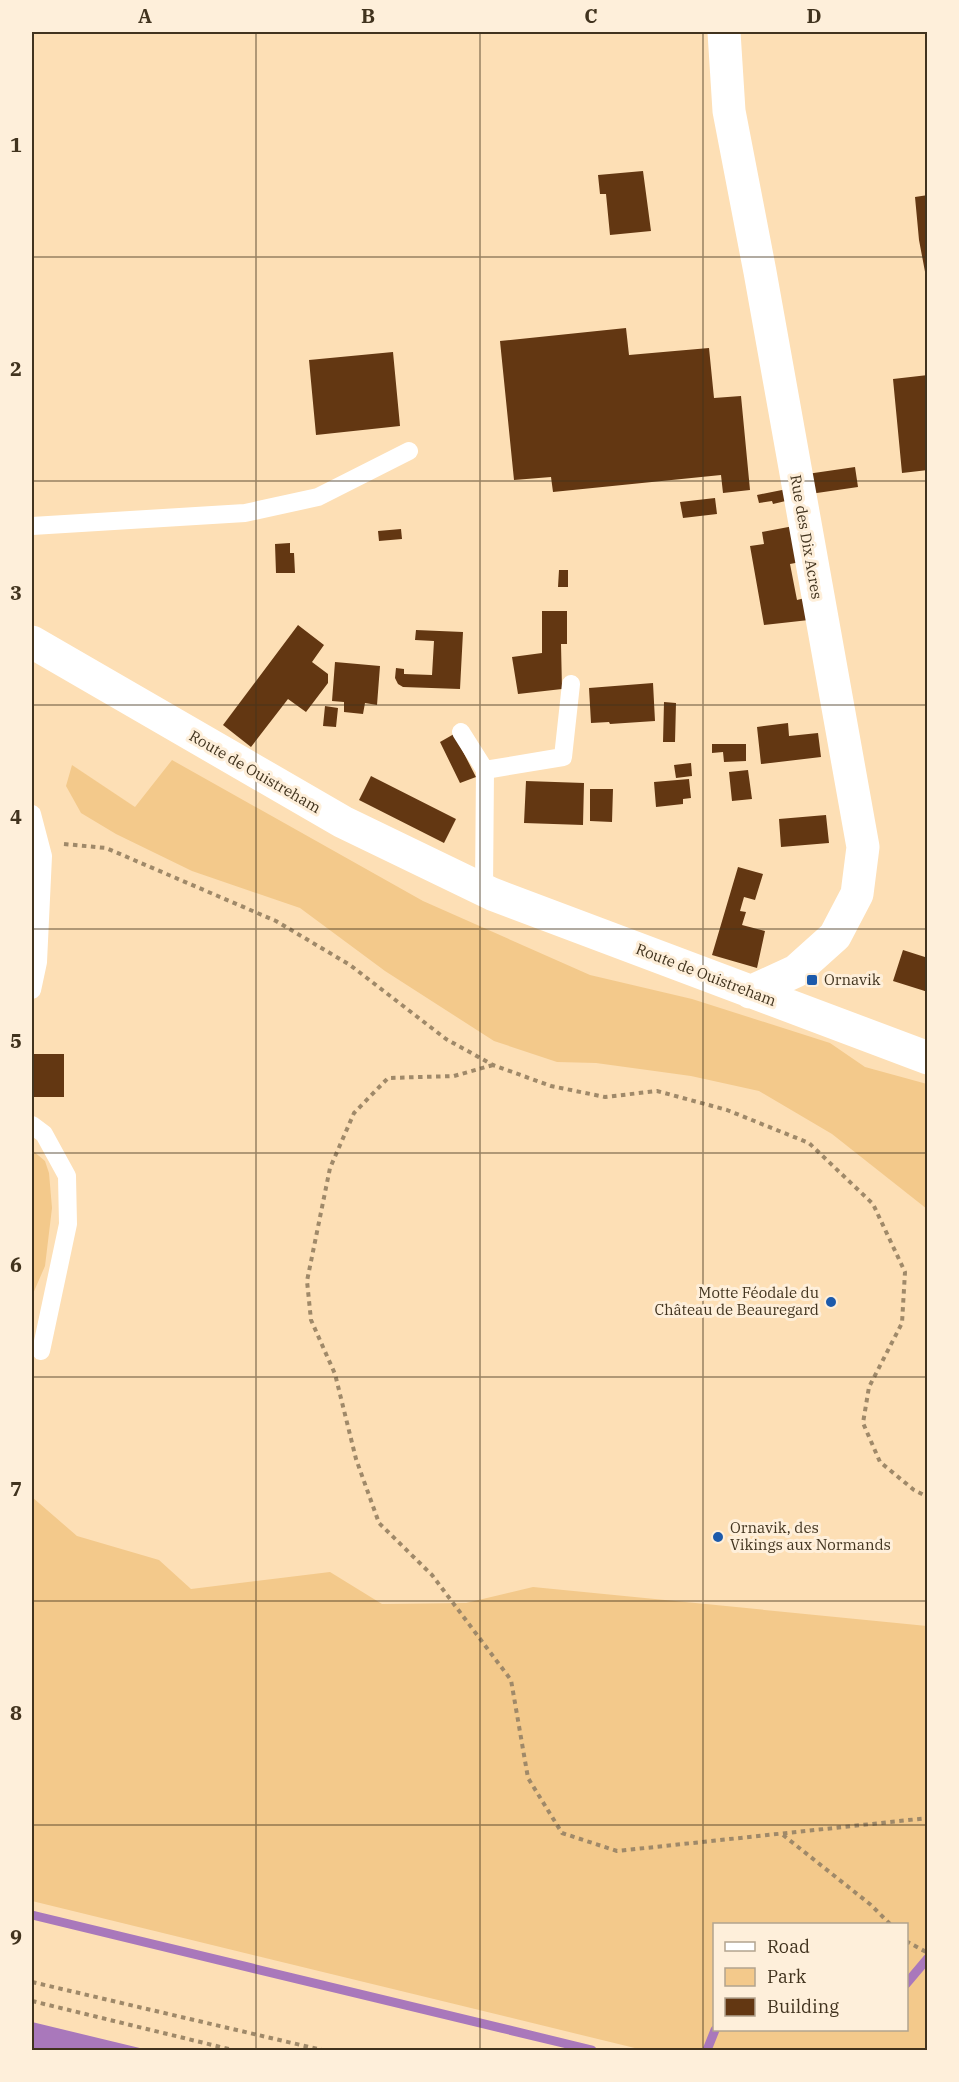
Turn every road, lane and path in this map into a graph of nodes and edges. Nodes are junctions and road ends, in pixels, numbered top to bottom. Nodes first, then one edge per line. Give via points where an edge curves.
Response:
1 (724, 32) edge
2 (410, 451) dead end
3 (32, 526) edge
4 (32, 642) edge
5 (571, 684) dead end
6 (461, 732) dead end
7 (485, 770) junction
8 (32, 814) edge
9 (39, 842) junction
10 (484, 890) junction
11 (32, 990) edge
12 (750, 992) junction
13 (927, 1058) edge
14 (493, 1065) junction
15 (32, 1125) edge
16 (41, 1351) dead end
17 (927, 1497) edge
18 (927, 1818) edge
19 (782, 1834) junction
20 (889, 1923) edge
21 (908, 1942) edge
22 (927, 1953) edge
23 (32, 1982) edge
24 (32, 2001) edge
25 (233, 2050) edge
26 (322, 2050) edge

1 - 12 street, Rue des Dix Acres via 729,111 863,847 857,894 835,936 796,971
2 - 3 lane via 318,497 245,513
4 - 10 street, Route de Ouistreham via 343,822
5 - 7 lane via 563,757
6 - 7 lane
7 - 10 lane
8 - 9 lane
9 - 11 lane via 44,856 38,962
9 - 14 path via 106,848 276,921 350,965 446,1039
10 - 12 street, Route de Ouistreham
12 - 13 street, Route de Ouistreham
14 - 17 path via 551,1086 605,1097 657,1090 728,1110 809,1143 873,1204 905,1272 902,1323 869,1387 863,1423 880,1462
14 - 19 path via 454,1076 388,1078 354,1113 330,1168 307,1281 311,1320 335,1374 356,1459 379,1523 432,1575 511,1680 528,1778 562,1833 617,1851
15 - 16 lane via 44,1134 67,1176 68,1224
18 - 19 path
19 - 20 path
21 - 22 path
23 - 26 path
24 - 25 path

